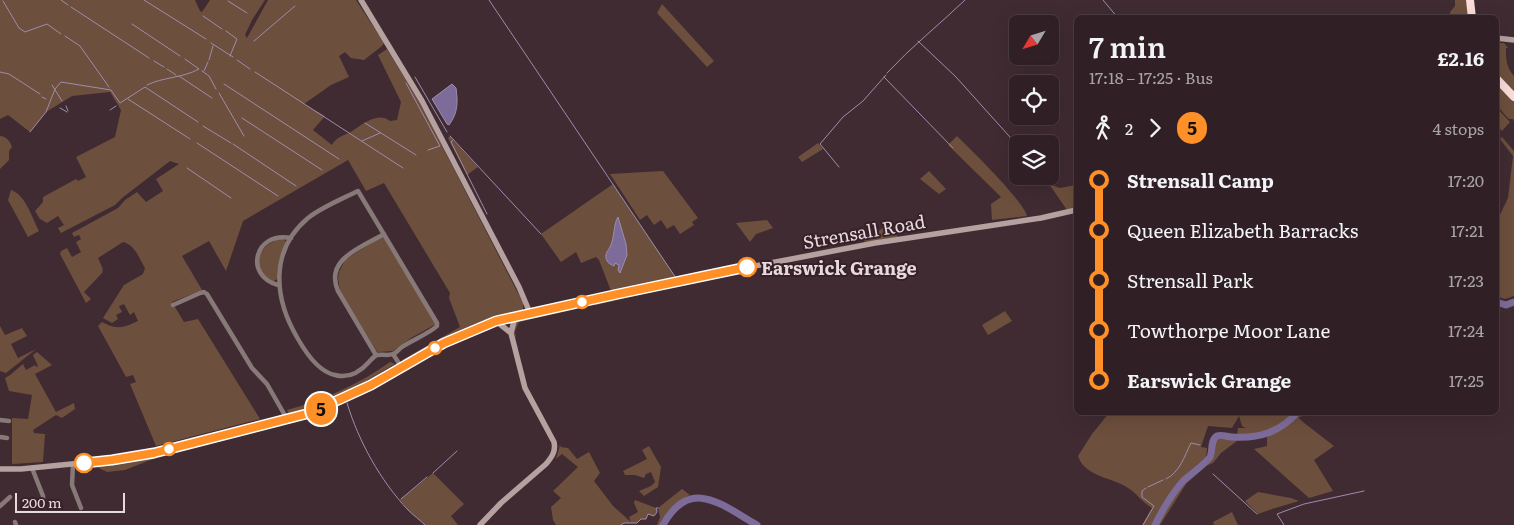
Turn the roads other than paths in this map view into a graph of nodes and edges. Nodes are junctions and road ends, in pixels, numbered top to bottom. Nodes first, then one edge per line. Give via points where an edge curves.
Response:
1 (361, 0) edge
2 (1470, 0) edge
3 (1474, 15) edge
4 (1499, 39) edge
5 (1514, 42) edge
6 (1499, 81) edge
7 (1514, 97) edge
8 (1074, 210) edge
9 (384, 234) junction
10 (291, 238) junction
11 (278, 285) junction
12 (173, 305) dead end
13 (530, 313) junction
14 (515, 317) junction
15 (496, 321) junction
16 (511, 333) junction
17 (393, 354) junction
18 (376, 355) junction
19 (402, 368) junction
20 (288, 419) junction
21 (0, 420) edge
22 (9, 421) dead end
23 (0, 437) edge
24 (7, 438) dead end
25 (73, 464) junction
26 (32, 468) junction
27 (0, 469) edge
28 (10, 497) dead end
29 (82, 504) dead end
30 (36, 505) dead end
31 (0, 506) edge
32 (480, 525) edge

1 - 13 street via 422,101
2 - 3 highway
4 - 5 street
6 - 7 highway
8 - 13 street, Strensall Road via 865,245
9 - 10 street via 360,189 315,213
9 - 17 street via 437,323 436,328
9 - 18 street via 342,260 336,268 335,280 338,292
10 - 11 street via 281,262
10 - 11 street via 271,239 258,253 260,272 268,281
11 - 18 street via 284,312 295,334 323,370 335,375 353,375
12 - 20 street via 200,293 208,294 252,368 267,384
13 - 14 street, Strensall Road
14 - 15 street, Strensall Road
14 - 16 street
15 - 16 street
15 - 19 street, Strensall Road via 444,343
16 - 32 street via 525,388 553,438 555,449 546,464
17 - 18 street
17 - 19 street
19 - 20 street, Strensall Road via 329,405
20 - 25 street, Strensall Road via 154,453
21 - 22 street
23 - 24 street
25 - 26 street, Strensall Road
25 - 29 street via 72,486
26 - 27 street, Strensall Road
26 - 30 street via 43,496
28 - 31 street

